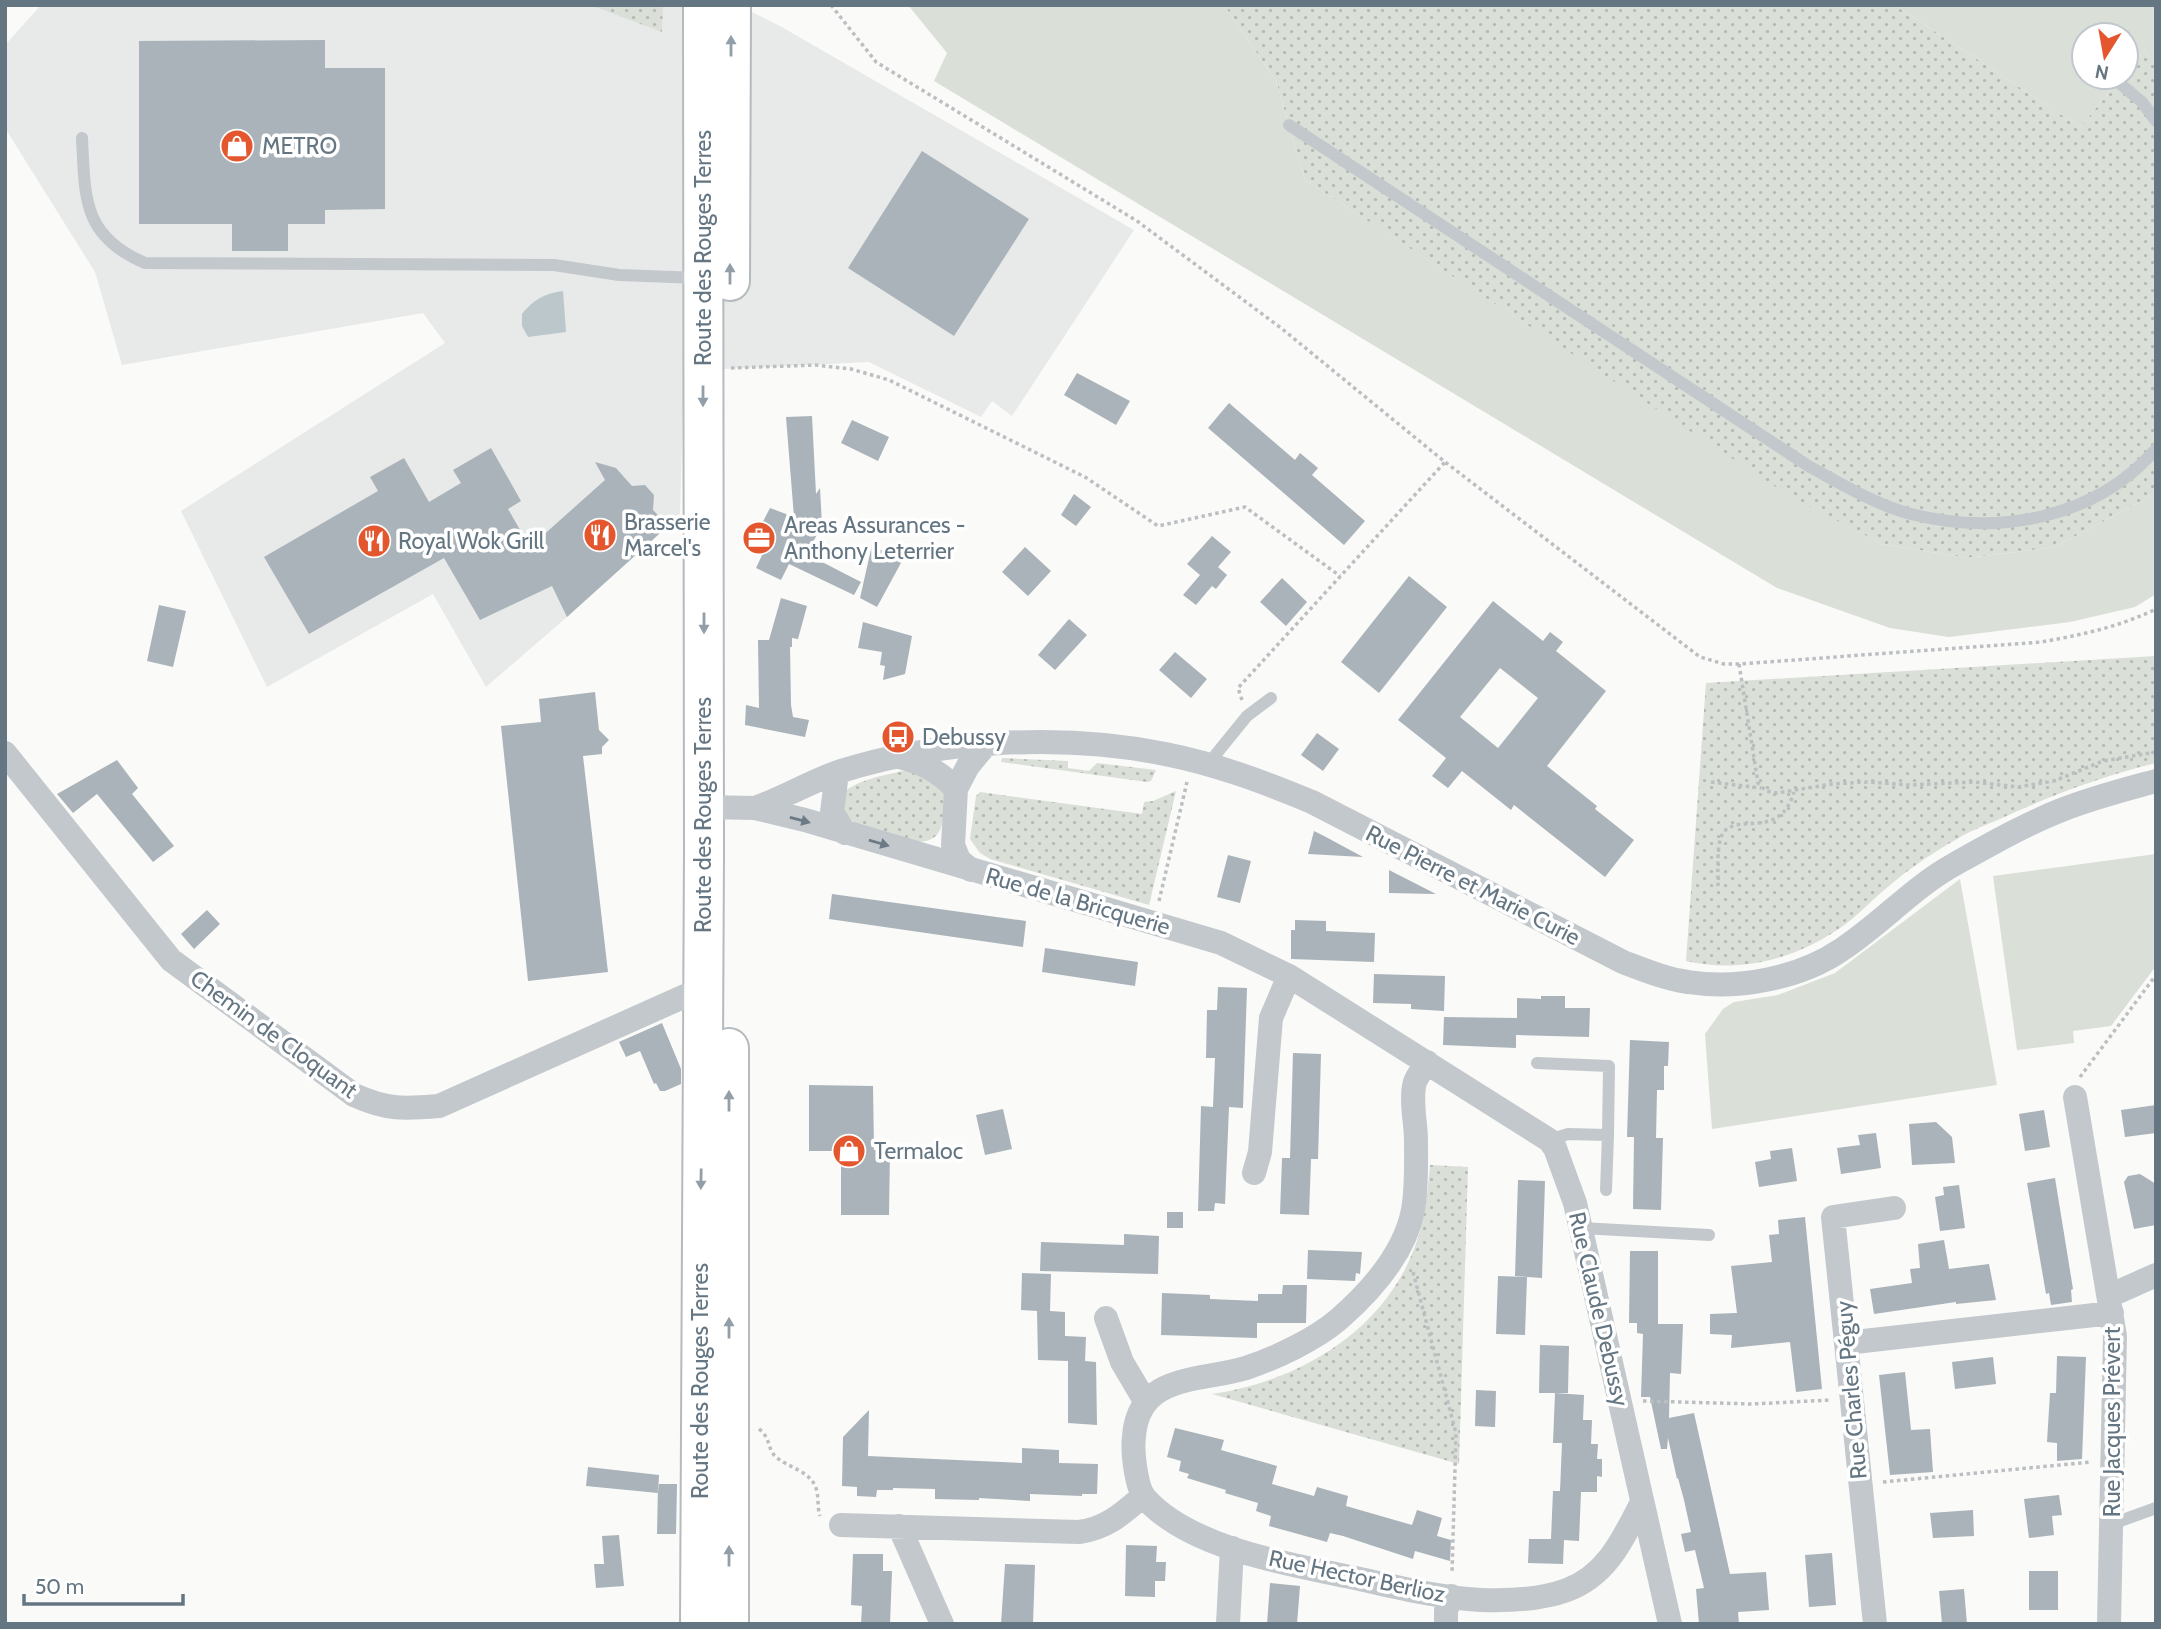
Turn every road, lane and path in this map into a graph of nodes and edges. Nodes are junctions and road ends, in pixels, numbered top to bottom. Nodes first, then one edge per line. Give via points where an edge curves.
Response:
1 (703, 5) edge
2 (731, 5) edge
3 (831, 5) edge
4 (2129, 91) edge
5 (2156, 121) edge
6 (1289, 125) dead end
7 (82, 138) dead end
8 (703, 278) junction
9 (729, 368) junction
10 (2156, 449) edge
11 (1445, 462) junction
12 (1340, 576) junction
13 (2156, 609) edge
14 (1739, 664) junction
15 (1271, 698) dead end
16 (1247, 716) junction
17 (987, 743) junction
18 (5, 752) edge
19 (2156, 752) edge
20 (899, 757) junction
21 (1200, 762) junction
22 (837, 773) junction
23 (2156, 781) edge
24 (1711, 782) dead end
25 (1763, 788) junction
26 (956, 789) junction
27 (1794, 792) junction
28 (729, 808) junction
29 (954, 821) junction
30 (845, 833) junction
31 (914, 853) junction
32 (971, 870) junction
33 (1718, 886) dead end
34 (1154, 923) junction
35 (2156, 975) edge
36 (1289, 976) junction
37 (703, 988) junction
38 (1427, 1062) junction
39 (1537, 1063) dead end
40 (2075, 1097) joint
41 (1608, 1135) junction
42 (1549, 1140) junction
43 (1254, 1173) dead end
44 (1606, 1190) dead end
45 (1894, 1208) dead end
46 (1581, 1228) junction
47 (1709, 1235) dead end
48 (1404, 1239) junction
49 (2156, 1275) edge
50 (2110, 1304) junction
51 (1106, 1318) dead end
52 (1846, 1343) junction
53 (1851, 1399) junction
54 (1620, 1400) junction
55 (1145, 1401) junction
56 (763, 1432) dead end
57 (2113, 1460) junction
58 (1860, 1484) junction
59 (1143, 1496) junction
60 (1641, 1504) junction
61 (2156, 1508) edge
62 (2112, 1524) junction
63 (841, 1525) joint
64 (899, 1527) junction
65 (1232, 1548) junction
66 (1451, 1596) junction
67 (700, 1624) edge
68 (729, 1624) edge
69 (942, 1624) edge
70 (1228, 1624) edge
71 (1446, 1624) edge
72 (1670, 1624) edge
73 (1875, 1624) edge
74 (2109, 1624) edge

1 - 8 main road, Route des Rouges Terres
9 -> 2 main road, Route des Rouges Terres
3 - 11 path via 876,62 1138,221 1281,328
4 - 5 lane
6 - 10 lane via 1810,467 1909,514 1966,524 2018,522 2072,508 2108,489
7 - 8 lane via 91,218 107,239 145,263 554,265 619,275
8 -> 28 main road, Route des Rouges Terres
9 - 12 path via 815,365 888,380 1085,477 1158,526 1245,507
9 - 28 main road, Route des Rouges Terres
11 - 12 path
11 - 14 path via 1700,657
12 - 16 path via 1238,688
13 - 14 path via 2116,626 2041,642
14 - 25 path via 1758,783
15 - 16 lane
16 - 21 lane
17 - 20 street, Rue Pierre et Marie Curie
17 - 21 street, Rue Pierre et Marie Curie via 1118,746
17 - 26 street
18 - 37 street, Chemin de Cloquant via 171,960 354,1095 370,1102 400,1110 439,1106
19 - 27 path via 2103,761 2054,780 2018,787 1974,782 1867,782
20 - 22 street, Rue Pierre et Marie Curie
20 - 26 street via 932,768
21 - 23 street, Rue Pierre et Marie Curie via 1312,802 1623,962 1689,983 1721,984 1809,967 1841,950 1954,864 2059,811
21 - 34 path
22 - 28 street, Rue Pierre et Marie Curie
22 - 30 street via 832,812
24 - 25 path
25 - 27 path
26 - 29 street
27 - 33 path via 1791,803 1773,820 1724,831
28 -> 30 street, Rue de la Bricquerie
28 - 37 main road, Route des Rouges Terres
68 -> 28 main road, Route des Rouges Terres
29 - 31 street via 940,840
29 - 32 street via 953,845
30 -> 31 street, Rue de la Bricquerie
31 - 32 street, Rue de la Bricquerie
32 - 34 street, Rue de la Bricquerie
34 - 36 street, Rue de la Bricquerie via 1221,943
35 - 40 path via 2078,1081
36 - 38 street, Rue de la Bricquerie
36 - 43 street via 1271,1018 1260,1152
37 -> 67 main road, Route des Rouges Terres
38 - 42 street
38 - 48 street via 1415,1083 1415,1187
39 - 41 lane via 1609,1066
40 - 50 street, Rue Jacques Prévert
41 - 42 lane via 1568,1134
41 - 44 lane
42 - 46 street, Rue Claude Debussy
45 - 52 street, Rue Charles Péguy via 1833,1217
46 - 47 lane
46 - 54 street, Rue Claude Debussy
48 - 55 street via 1365,1295 1336,1322 1268,1360 1160,1389
48 - 66 path via 1456,1433
49 - 50 street
50 - 52 street
50 - 57 street, Rue Jacques Prévert via 2115,1336
51 - 55 street via 1122,1362
52 - 53 street, Rue Charles Péguy
53 - 54 path via 1752,1404
53 - 58 street, Rue Charles Péguy
54 - 60 street, Rue Claude Debussy
55 - 59 street via 1134,1435 1134,1459
56 - 63 path via 775,1456 811,1479 820,1516
57 - 58 path
57 - 62 street, Rue Jacques Prévert
58 - 73 street, Rue Charles Péguy
59 - 64 street via 1095,1530
59 - 65 street, Rue Hector Berlioz via 1195,1533
60 - 66 street, Rue Hector Berlioz via 1604,1566 1567,1590 1513,1600
60 - 72 street, Rue Claude Debussy
61 - 62 lane
62 - 74 street, Rue Jacques Prévert
63 - 64 street
64 - 69 street
65 - 66 street, Rue Hector Berlioz via 1282,1563
65 - 70 street
66 - 71 street

